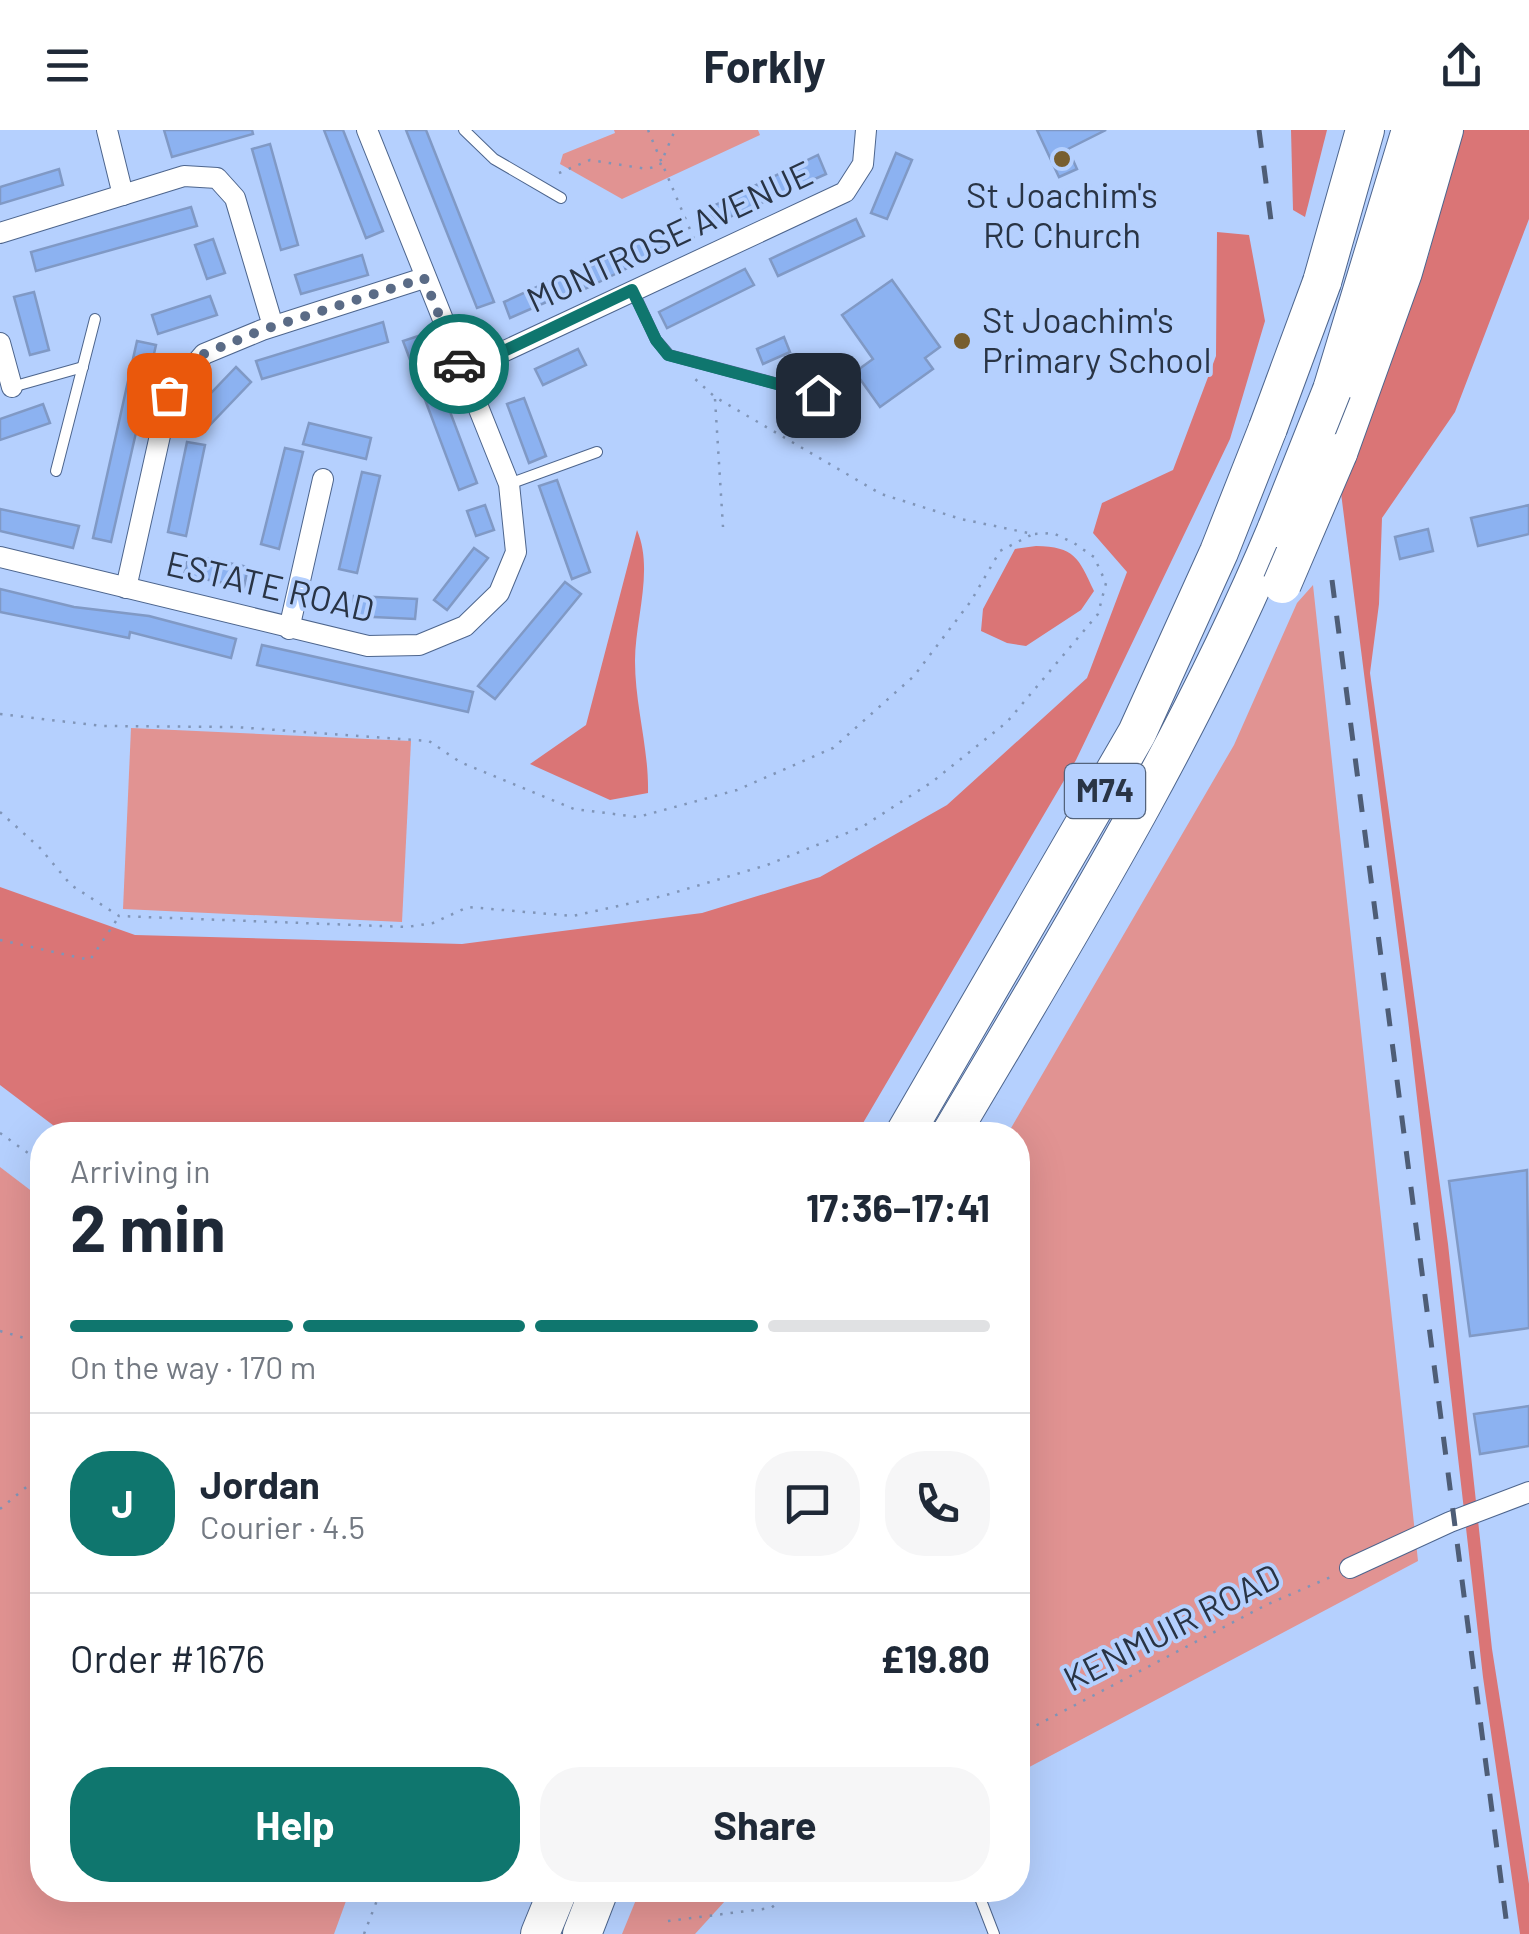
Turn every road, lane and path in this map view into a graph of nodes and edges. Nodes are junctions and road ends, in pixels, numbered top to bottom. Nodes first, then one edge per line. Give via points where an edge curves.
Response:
1 (107, 130) edge
2 (367, 130) edge
3 (464, 130) edge
4 (648, 130) edge
5 (675, 130) edge
6 (866, 130) edge
7 (1361, 130) edge
8 (1411, 130) edge
9 (1432, 130) edge
10 (1444, 130) edge
11 (660, 164) junction
12 (559, 173) dead end
13 (123, 195) junction
14 (560, 198) dead end
15 (0, 233) edge
16 (702, 258) junction
17 (424, 278) junction
18 (632, 290) junction
19 (95, 319) dead end
20 (272, 326) junction
21 (0, 343) edge
22 (668, 355) junction
23 (83, 366) junction
24 (462, 371) junction
25 (12, 387) joint
26 (818, 395) dead end
27 (715, 397) junction
28 (1335, 421) junction
29 (597, 452) dead end
30 (56, 471) dead end
31 (323, 478) dead end
32 (509, 484) junction
33 (723, 527) dead end
34 (1033, 534) junction
35 (0, 557) edge
36 (126, 588) junction
37 (289, 630) junction
38 (0, 714) edge
39 (0, 812) edge
40 (119, 916) junction
41 (0, 940) edge
42 (912, 1122) edge
43 (958, 1122) edge
44 (977, 1122) edge
45 (0, 1133) edge
46 (30, 1154) edge
47 (0, 1331) edge
48 (30, 1340) edge
49 (30, 1484) edge
50 (1529, 1492) edge
51 (0, 1509) edge
52 (1350, 1568) joint
53 (1030, 1730) edge
54 (376, 1902) edge
55 (553, 1902) edge
56 (594, 1902) edge
57 (778, 1902) edge
58 (982, 1902) edge
59 (668, 1921) dead end
60 (364, 1934) edge
61 (540, 1934) edge
62 (582, 1934) edge
63 (994, 1934) edge

1 - 13 street
2 - 17 street, ESTATE ROAD
3 - 14 lane via 494,159
4 - 11 path
5 - 11 path
6 - 16 street, MONTROSE AVENUE via 864,164 845,192
7 - 42 highway, M74, bridge via 1327,268 1268,428 1137,733
8 - 28 highway, M74
9 - 28 highway
10 - 28 highway via 1404,272
11 - 12 path via 647,169 590,160
11 - 16 path
13 - 15 street
13 - 20 street via 184,176 217,178 235,198
16 - 18 street, MONTROSE AVENUE
17 - 20 street
17 - 24 street, ESTATE ROAD
18 - 22 lane
18 - 24 street, MONTROSE AVENUE
19 - 23 lane
20 - 36 street via 204,354 169,395
21 - 25 street
22 - 26 lane
22 - 27 path
23 - 25 lane
23 - 30 lane
24 - 32 street, ESTATE ROAD
27 - 33 path
27 - 34 path via 881,494
28 - 43 highway, M74, bridge via 1172,752
28 - 44 highway, bridge via 1282,584 1152,833
29 - 32 lane
31 - 37 street
32 - 37 street, ESTATE ROAD via 516,552 499,593 465,626 419,645 368,646
34 - 38 path via 1000,551 914,676 833,748 737,790 638,817 574,809 460,762 428,741 235,727 102,726
34 - 40 path via 1053,533 1094,557 1106,583 1098,614 1007,722 862,827 767,864 573,916 468,907 407,927
35 - 36 street, ESTATE ROAD
36 - 37 street, ESTATE ROAD
39 - 40 path via 71,885
40 - 41 path via 90,960
45 - 46 path
47 - 48 path
49 - 51 path
50 - 52 street
52 - 53 path, KENMUIR ROAD
54 - 60 path
55 - 61 highway
56 - 62 highway
57 - 59 path
58 - 63 lane

